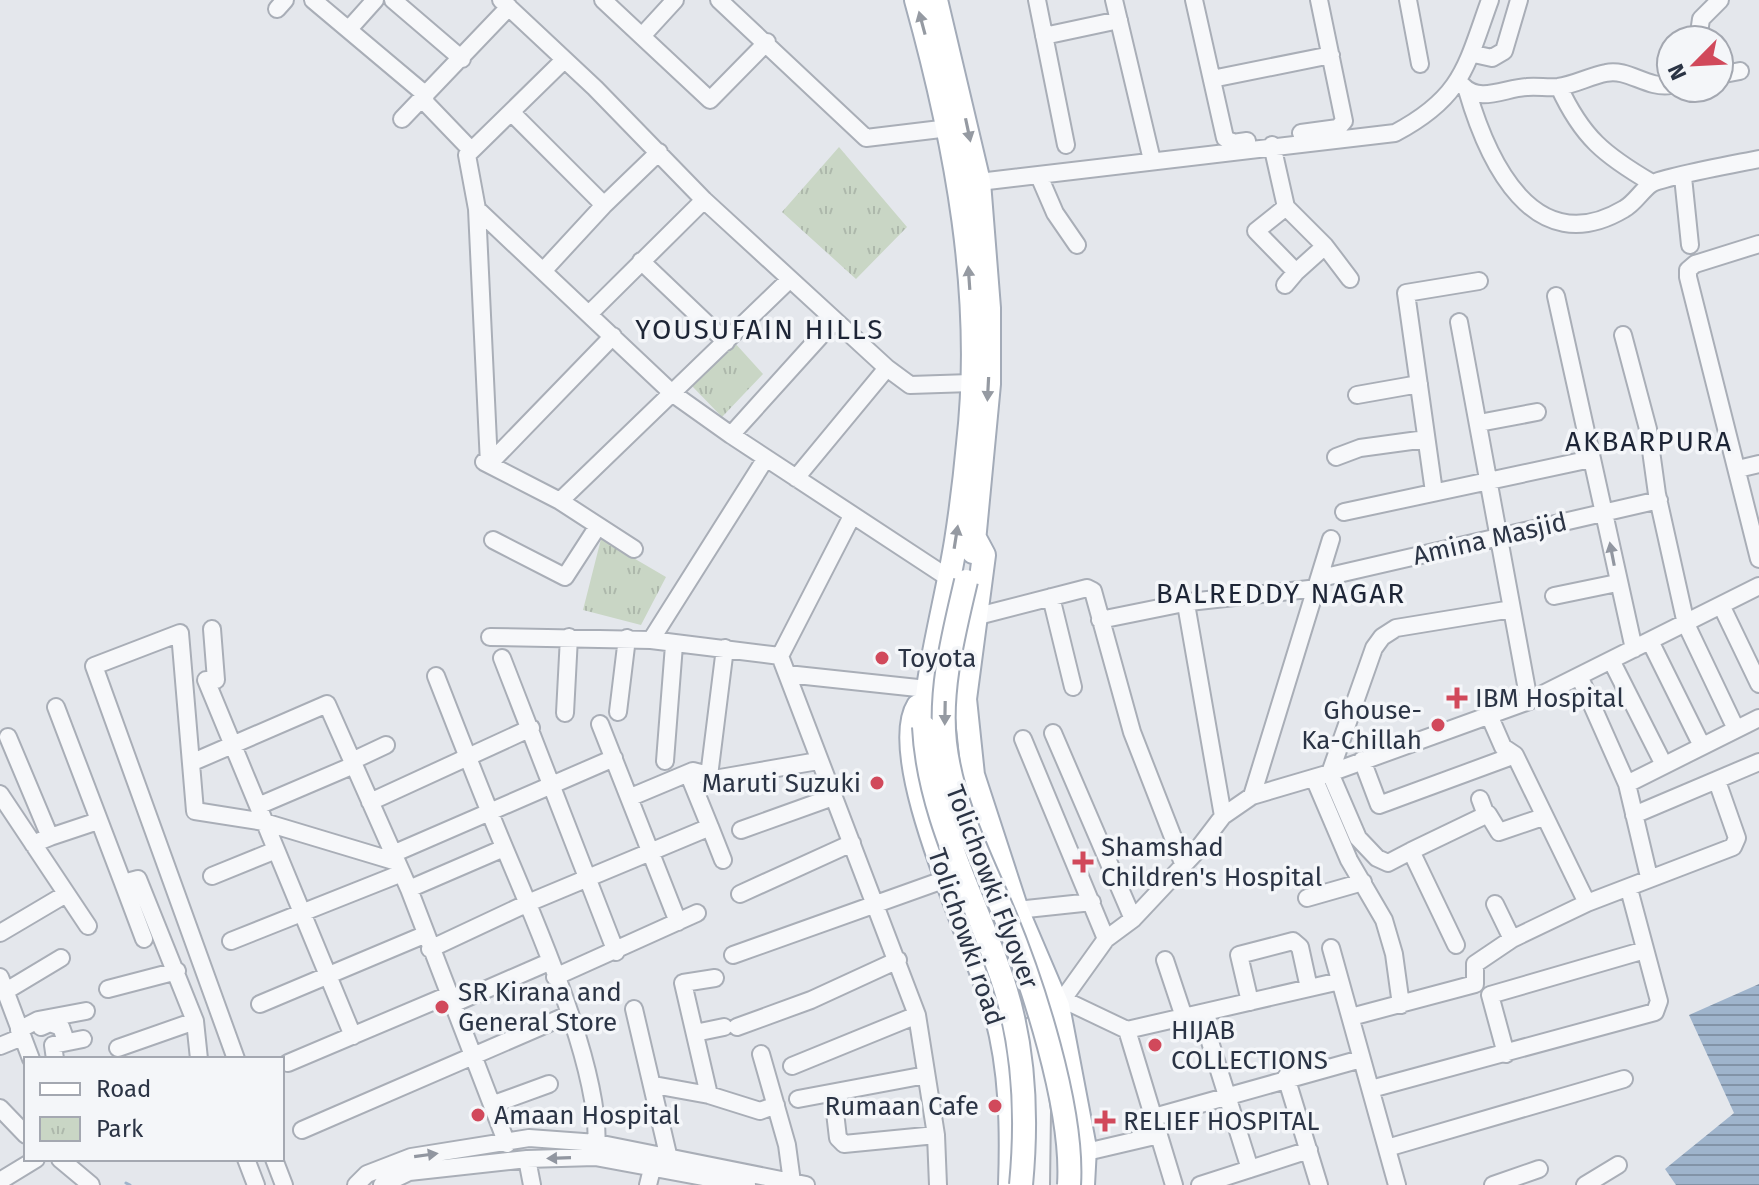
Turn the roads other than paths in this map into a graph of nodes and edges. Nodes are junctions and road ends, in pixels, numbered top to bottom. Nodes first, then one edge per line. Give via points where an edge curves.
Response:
1 (313, 0) edge
2 (375, 0) edge
3 (393, 0) edge
4 (603, 0) edge
5 (675, 0) edge
6 (719, 0) edge
7 (916, 0) edge
8 (936, 0) edge
9 (1037, 0) edge
10 (1114, 0) edge
11 (1319, 0) edge
12 (1408, 0) edge
13 (1490, 0) edge
14 (1519, 0) edge
15 (1720, 0) edge
16 (1198, 1) edge
17 (505, 3) edge
18 (1119, 20) junction
19 (1700, 24) edge
20 (349, 29) junction
21 (642, 36) junction
22 (1044, 36) junction
23 (767, 42) junction
24 (1474, 54) junction
25 (1331, 55) junction
26 (462, 59) junction
27 (563, 61) junction
28 (1420, 64) dead end
29 (1740, 71) dead end
30 (1735, 72) edge
31 (1212, 79) junction
32 (1655, 84) edge
33 (1462, 86) junction
34 (1559, 87) junction
35 (424, 97) junction
36 (511, 112) junction
37 (402, 119) dead end
38 (949, 128) junction
39 (1066, 145) dead end
40 (1272, 145) junction
41 (471, 150) junction
42 (659, 152) junction
43 (1151, 156) dead end
44 (1759, 159) edge
45 (1039, 176) junction
46 (1683, 177) junction
47 (979, 182) junction
48 (1652, 183) junction
49 (704, 200) junction
50 (604, 205) junction
51 (1286, 207) junction
52 (477, 209) junction
53 (1759, 244) edge
54 (1077, 245) dead end
55 (1690, 245) dead end
56 (1325, 246) junction
57 (641, 261) junction
58 (544, 270) junction
59 (1350, 279) dead end
60 (789, 280) junction
61 (1479, 281) dead end
62 (1556, 296) dead end
63 (589, 314) junction
64 (834, 321) junction
65 (1459, 322) dead end
66 (1623, 335) dead end
67 (613, 336) junction
68 (726, 342) junction
69 (887, 368) junction
70 (971, 383) junction
71 (1419, 384) junction
72 (672, 393) junction
73 (1357, 395) dead end
74 (1537, 412) dead end
75 (1479, 423) junction
76 (731, 435) junction
77 (1426, 439) junction
78 (1336, 457) dead end
79 (766, 458) junction
80 (1591, 459) junction
81 (487, 463) junction
82 (1759, 464) edge
83 (1738, 469) junction
84 (796, 478) junction
85 (1491, 483) junction
86 (1434, 492) junction
87 (1659, 500) junction
88 (560, 501) junction
89 (1344, 512) dead end
90 (1603, 513) junction
91 (852, 516) junction
92 (598, 526) junction
93 (1498, 536) junction
94 (1331, 539) dead end
95 (493, 540) dead end
96 (976, 540) junction
97 (634, 549) dead end
98 (1759, 559) edge
99 (957, 579) junction
100 (1320, 583) junction
101 (1617, 583) junction
102 (1759, 586) edge
103 (1554, 596) dead end
104 (1051, 597) junction
105 (1186, 604) junction
106 (1721, 605) junction
107 (1512, 609) junction
108 (978, 616) junction
109 (1100, 620) junction
110 (1686, 624) junction
111 (212, 629) dead end
112 (490, 637) dead end
113 (569, 637) junction
114 (627, 638) junction
115 (651, 640) junction
116 (1650, 641) junction
117 (674, 645) junction
118 (725, 648) junction
119 (1634, 649) junction
120 (780, 656) junction
121 (502, 658) dead end
122 (1612, 662) junction
123 (787, 674) junction
124 (436, 676) dead end
125 (1580, 678) junction
126 (1759, 684) edge
127 (1073, 687) dead end
128 (927, 692) junction
129 (1529, 701) junction
130 (56, 707) dead end
131 (618, 712) dead end
132 (565, 713) dead end
133 (1489, 715) junction
134 (1759, 718) edge
135 (600, 724) dead end
136 (531, 728) junction
137 (1736, 729) junction
138 (1053, 733) dead end
139 (8, 737) dead end
140 (1023, 739) dead end
141 (232, 744) junction
142 (386, 745) dead end
143 (1702, 746) junction
144 (1515, 755) junction
145 (467, 756) junction
146 (614, 758) junction
147 (1362, 760) junction
148 (665, 761) dead end
149 (818, 761) junction
150 (193, 762) junction
151 (1759, 762) edge
152 (353, 763) junction
153 (1664, 765) junction
154 (688, 773) junction
155 (709, 776) junction
156 (1322, 776) junction
157 (1717, 781) junction
158 (1627, 784) junction
159 (553, 785) junction
160 (0, 794) edge
161 (1252, 796) junction
162 (631, 797) junction
163 (833, 797) junction
164 (370, 802) junction
165 (489, 811) junction
166 (261, 814) junction
167 (1634, 815) junction
168 (1223, 816) junction
169 (1543, 817) junction
170 (98, 821) junction
171 (710, 827) junction
172 (741, 830) dead end
173 (50, 837) junction
174 (852, 843) junction
175 (33, 844) junction
176 (504, 848) junction
177 (276, 850) junction
178 (1411, 851) junction
179 (649, 853) junction
180 (723, 860) dead end
181 (398, 863) junction
182 (1183, 863) junction
183 (167, 872) junction
184 (212, 876) dead end
185 (1649, 877) junction
186 (588, 879) junction
187 (946, 879) junction
188 (130, 881) junction
189 (1363, 882) junction
190 (409, 889) junction
191 (1629, 889) junction
192 (66, 894) junction
193 (740, 894) dead end
194 (1307, 898) dead end
195 (874, 902) junction
196 (1092, 902) junction
197 (528, 903) junction
198 (1587, 903) junction
199 (1495, 904) dead end
200 (1017, 910) junction
201 (697, 913) dead end
202 (303, 914) junction
203 (1133, 919) junction
204 (678, 922) junction
205 (88, 926) dead end
206 (187, 926) junction
207 (0, 933) edge
208 (162, 934) junction
209 (144, 939) dead end
210 (1106, 939) junction
211 (1512, 939) junction
212 (231, 941) dead end
213 (427, 942) junction
214 (1456, 945) dead end
215 (1331, 948) dead end
216 (1645, 950) junction
217 (616, 952) junction
218 (733, 955) dead end
219 (61, 958) dead end
220 (898, 960) junction
221 (1165, 960) dead end
222 (552, 969) junction
223 (177, 971) junction
224 (328, 974) junction
225 (715, 978) dead end
226 (1340, 981) junction
227 (1309, 988) junction
228 (108, 989) dead end
229 (4, 990) edge
230 (453, 998) junction
231 (1060, 1002) junction
232 (1250, 1002) junction
233 (260, 1004) dead end
234 (1401, 1005) junction
235 (634, 1009) dead end
236 (86, 1011) dead end
237 (1201, 1013) junction
238 (570, 1014) junction
239 (917, 1015) junction
240 (1184, 1017) junction
241 (1351, 1017) junction
242 (195, 1021) junction
243 (1030, 1027) junction
244 (16, 1029) edge
245 (1127, 1030) junction
246 (1000, 1032) junction
247 (695, 1033) junction
248 (353, 1036) junction
249 (83, 1039) dead end
250 (66, 1041) junction
251 (0, 1046) edge
252 (118, 1048) dead end
253 (761, 1054) dead end
254 (1506, 1054) junction
255 (30, 1057) edge
256 (55, 1057) edge
257 (199, 1057) edge
258 (235, 1057) edge
259 (476, 1058) junction
260 (1361, 1059) junction
261 (288, 1063) dead end
262 (792, 1066) dead end
263 (926, 1075) junction
264 (1286, 1077) junction
265 (1624, 1079) dead end
266 (549, 1084) dead end
267 (654, 1085) junction
268 (1371, 1089) junction
269 (709, 1095) junction
270 (833, 1095) junction
271 (1228, 1095) junction
272 (798, 1099) dead end
273 (494, 1104) junction
274 (776, 1105) junction
275 (0, 1108) edge
276 (1154, 1117) junction
277 (302, 1130) dead end
278 (14, 1131) edge
279 (936, 1135) junction
280 (1159, 1135) junction
281 (507, 1144) junction
282 (1085, 1148) junction
283 (1387, 1148) junction
284 (596, 1150) junction
285 (1309, 1150) junction
286 (527, 1159) junction
287 (33, 1161) edge
288 (62, 1161) edge
289 (247, 1161) edge
290 (275, 1161) edge
291 (670, 1162) junction
292 (653, 1165) junction
293 (1618, 1165) dead end
294 (1250, 1169) junction
295 (1539, 1169) dead end
296 (0, 1181) edge
297 (763, 1181) edge
298 (799, 1184) edge
299 (1587, 1184) edge
300 (91, 1185) edge
301 (256, 1185) edge
302 (284, 1185) edge
303 (356, 1185) edge
304 (382, 1185) edge
305 (532, 1185) edge
306 (648, 1185) edge
307 (747, 1185) edge
308 (938, 1185) edge
309 (1010, 1185) edge
310 (1021, 1185) edge
311 (1041, 1185) edge
312 (1069, 1185) edge
313 (1083, 1185) edge
314 (1174, 1185) edge
315 (1200, 1185) edge
316 (1319, 1185) edge
317 (1397, 1185) edge
318 (1493, 1185) edge

1 - 20 street
2 - 20 street
3 - 26 street
4 - 21 street
5 - 21 street
6 - 23 street
38 -> 7 main road
8 -> 47 main road
9 - 22 street
10 - 18 street
11 - 25 street
12 - 28 street
13 - 24 street
14 - 24 street via 1504,51 1492,58
15 - 19 street
16 - 31 street
17 - 26 street
17 - 27 street
18 - 22 street
18 - 43 street
20 - 35 street
21 - 23 street via 710,100
22 - 39 street
23 - 38 street via 866,138
24 - 33 street
25 - 31 street
25 - 31 street via 1344,121 1338,128 1228,142
26 - 35 street
27 - 36 street
27 - 42 street
29 - 30 street
32 - 34 street via 1610,72
33 - 34 street via 1484,95
33 - 40 street via 1395,133
33 - 48 street via 1502,178 1538,214 1574,223 1607,217 1633,203
34 - 48 street via 1576,123 1598,149
35 - 37 street
35 - 41 street
36 - 41 street
36 - 50 street
70 -> 38 main road via 966,248
40 - 45 street
40 - 51 street
41 - 52 street via 467,160
42 - 49 street
42 - 50 street
44 - 46 street
45 - 47 street
45 - 54 street
46 - 48 street
46 - 55 street
47 -> 96 main road via 989,384
49 - 57 street
49 - 60 street
50 - 58 street
51 - 56 street
51 - 56 street via 1256,231 1290,278
52 - 58 street
52 - 81 street
53 - 83 street via 1688,270
56 - 59 street
57 - 63 street
57 - 68 street
58 - 63 street
60 - 64 street
60 - 68 street
61 - 71 street via 1406,293
62 - 80 street
63 - 67 street
64 - 69 street
64 - 76 street
65 - 75 street
66 - 87 street via 1648,429
67 - 72 street
67 - 81 street
68 - 72 street
69 - 70 street via 910,385
69 - 84 street
99 -> 70 main road
71 - 73 street
71 - 77 street
72 - 76 street
72 - 88 street
74 - 75 street
75 - 85 street
76 - 79 street
77 - 78 street via 1360,448
77 - 86 street
79 - 84 street
79 - 115 street
80 - 85 street
80 - 90 street
81 - 88 street
82 - 83 street
83 - 98 street
84 - 91 street
85 - 86 street
85 - 93 street
86 - 89 street
87 - 90 street, Amina Masjid
87 - 110 street
88 - 92 street
90 - 93 street, Amina Masjid
101 -> 90 street
91 - 99 street
91 - 120 street
92 - 95 street via 565,577
92 - 97 street
93 - 100 street, Amina Masjid
93 - 107 street
94 - 100 street
96 - 99 main road, Tolichowki Flyover
96 - 108 main road via 984,555
99 - 128 main road
99 -> 312 main road, Tolichowki Flyover, bridge via 945,693 950,772 967,830 1042,1021 1069,1146
100 - 105 street, Amina Masjid
100 - 161 street
101 - 103 street
101 - 119 street
102 - 106 street
104 - 108 street
104 - 109 street via 1089,589
104 - 127 street
105 - 109 street, Amina Masjid
105 - 168 street
106 - 110 street
106 - 126 street
107 - 129 street
107 - 156 street via 1396,628 1382,637
108 - 200 main road via 965,699 973,775
109 - 182 street via 1132,732
110 - 116 street
110 - 137 street
111 - 141 street via 216,680 206,680
112 - 113 street
113 - 114 street
113 - 132 street
114 - 115 street
114 - 131 street
115 - 117 street
116 - 119 street
116 - 143 street
117 - 118 street
117 - 148 street
118 - 120 street
118 - 155 street
119 - 122 street
120 - 123 street
121 - 136 street
122 - 125 street
122 - 153 street
123 - 128 street
123 - 149 street
124 - 145 street
125 - 129 street
125 - 158 street
128 - 187 main road, Tolichowki road via 910,722 910,745
128 - 310 main road, Tolichowki Flyover, bridge via 924,727 935,794 1000,970 1016,1035 1026,1121
129 - 133 street
130 - 170 street
133 - 144 street via 1503,747
133 - 147 street
134 - 137 street
135 - 146 street
136 - 145 street
136 - 159 street
137 - 143 street
138 - 203 street
139 - 173 street
140 - 196 street
141 - 150 street
141 - 152 street via 327,704
141 - 166 street
142 - 152 street
143 - 153 street
144 - 147 street via 1379,805
144 - 169 street
145 - 164 street
145 - 165 street
146 - 159 street
146 - 162 street
147 - 156 street
149 - 155 street
149 - 163 street
150 - 166 street via 195,811
150 - 183 street via 180,633 94,666
151 - 157 street
152 - 164 street
152 - 166 street
153 - 158 street
154 - 155 street via 698,770
154 - 162 street
154 - 171 street
156 - 161 street
156 - 178 street via 1364,847 1388,863
156 - 189 street via 1349,860
157 - 167 street
157 - 185 street via 1736,845
158 - 167 street
159 - 165 street
159 - 186 street
160 - 175 street
161 - 168 street
162 - 179 street
163 - 172 street
163 - 174 street
164 - 181 street
165 - 176 street
165 - 181 street
166 - 177 street
166 - 181 street
167 - 185 street
168 - 182 street
169 - 178 street via 1499,832 1483,807
169 - 198 street
170 - 173 street
170 - 188 street
171 - 179 street
171 - 180 street
173 - 175 street
174 - 193 street
174 - 195 street
175 - 192 street
176 - 190 street
176 - 197 street
177 - 184 street
177 - 202 street
178 - 214 street
179 - 186 street
179 - 204 street
181 - 190 street
181 - 202 street
182 - 203 street
183 - 188 street
183 - 206 street
185 - 191 street
186 - 197 street
186 - 217 street
187 - 195 street
187 - 246 main road, Tolichowki road
188 - 208 street
188 - 209 street
189 - 194 street
189 - 234 street via 1384,920
190 - 213 street
191 - 198 street
191 - 216 street
192 - 205 street
192 - 207 street
195 - 218 street
195 - 220 street
196 - 200 street
196 - 210 street
197 - 213 street
197 - 222 street
198 - 211 street
199 - 211 street
200 - 231 main road
201 - 204 street
202 - 212 street
202 - 224 street
203 - 210 street
204 - 217 street
206 - 208 street
206 - 258 street
208 - 223 street
210 - 231 street
211 - 234 street via 1475,964 1475,984
213 - 224 street
213 - 230 street
215 - 226 street
216 - 254 street via 1659,1001 1655,1012
216 - 254 street via 1490,995
217 - 222 street
219 - 229 street
220 - 239 street
220 - 247 street via 811,1000
221 - 240 street
222 - 230 street
222 - 238 street
223 - 228 street
223 - 242 street
224 - 233 street
224 - 248 street
225 - 247 street via 683,983
226 - 227 street
226 - 241 street
227 - 232 street
227 - 232 street via 1297,942 1280,944 1239,955
229 - 244 street
230 - 248 street
230 - 259 street
231 - 243 street
231 - 245 street
231 - 282 main road
232 - 237 street
234 - 241 street
235 - 267 street
236 - 244 street
237 - 240 street
237 - 271 street
238 - 259 street
238 - 284 street via 590,1090
239 - 262 street
239 - 263 street
240 - 245 street
241 - 260 street
242 - 252 street
242 - 257 street
243 - 246 street
243 - 311 street via 1042,1111
244 - 250 street via 50,1023 61,1027
244 - 251 street
244 - 255 street
245 - 276 street
246 - 309 main road, Tolichowki road via 1009,1083
247 - 269 street
248 - 261 street
249 - 250 street
250 - 256 street via 53,1045
253 - 274 street
254 - 268 street
259 - 273 street
259 - 277 street
260 - 264 street
260 - 268 street
263 - 270 street
263 - 279 street
264 - 271 street
264 - 285 street
265 - 283 street
266 - 273 street
267 - 269 street
267 - 291 street
268 - 283 street
269 - 274 street via 760,1111
270 - 272 street
270 - 279 street via 838,1138 844,1144
271 - 276 street
271 - 294 street
273 - 281 street
274 - 298 street
275 - 278 street
276 - 280 street
279 - 308 street
280 - 282 street
280 - 314 street
281 - 284 street via 529,1138
303 -> 281 street via 367,1174 411,1157
282 - 313 main road
283 - 317 street
284 -> 286 street
284 - 291 street
284 - 292 street
285 - 294 street
285 - 316 street
286 - 304 street via 409,1172
286 - 305 street
287 - 296 street
288 - 300 street
289 - 301 street
290 - 302 street
291 - 292 street
291 - 297 street
291 - 307 street
292 - 306 street
293 - 299 street
294 - 315 street
295 - 318 street
297 - 298 street

